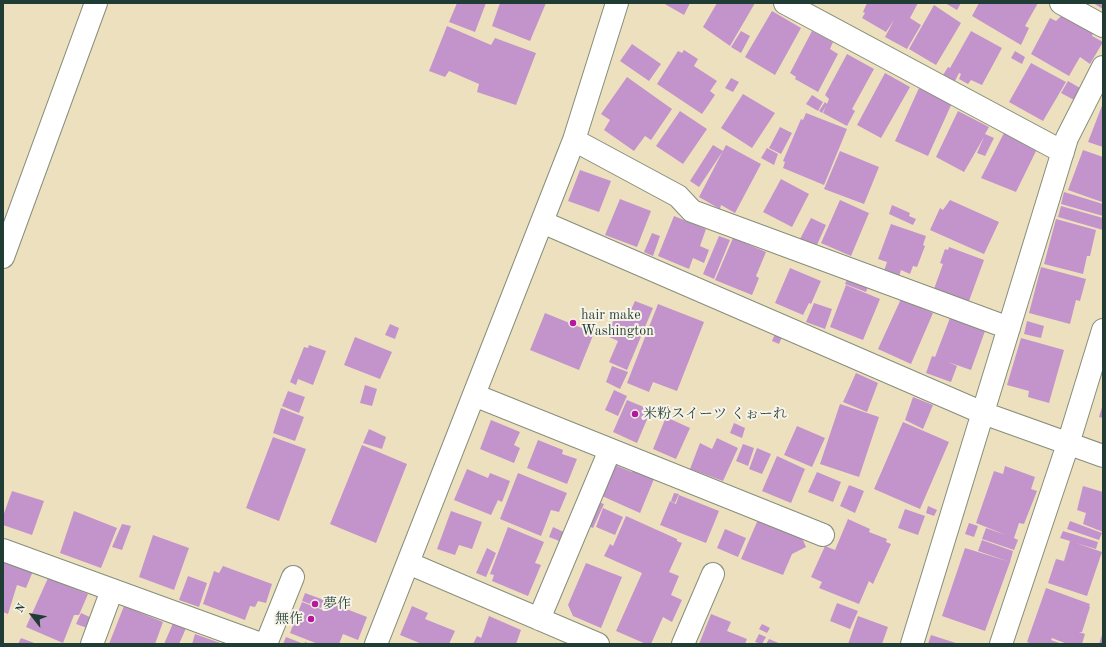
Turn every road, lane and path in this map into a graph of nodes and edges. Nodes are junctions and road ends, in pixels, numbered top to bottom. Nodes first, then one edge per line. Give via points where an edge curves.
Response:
1 (96, 3) edge
2 (616, 3) edge
3 (785, 3) edge
4 (1061, 3) edge
5 (1103, 26) edge
6 (1103, 67) edge
7 (574, 140) junction
8 (1063, 152) junction
9 (542, 222) junction
10 (3, 257) edge
11 (1009, 328) junction
12 (1103, 330) edge
13 (474, 395) junction
14 (983, 413) junction
15 (1068, 444) junction
16 (610, 450) junction
17 (1103, 456) edge
18 (823, 535) dead end
19 (3, 550) edge
20 (408, 563) junction
21 (713, 574) dead end
22 (293, 578) dead end
23 (112, 590) junction
24 (539, 619) junction
25 (92, 644) edge
26 (261, 644) edge
27 (266, 644) edge
28 (376, 644) edge
29 (598, 644) edge
30 (683, 644) edge
31 (912, 644) edge
32 (1001, 644) edge

1 - 10 street
2 - 7 street
3 - 8 street
4 - 5 street
6 - 8 street
7 - 9 street
7 - 11 street via 678,196 692,210
8 - 11 street
9 - 13 street
9 - 14 street
11 - 14 street
12 - 15 street
13 - 16 street
13 - 20 street
14 - 15 street
14 - 31 street
15 - 17 street
15 - 32 street
16 - 18 street
16 - 24 street
19 - 23 street
20 - 24 street
20 - 28 street
21 - 30 street
22 - 27 street
23 - 25 street
23 - 26 street
24 - 29 street

